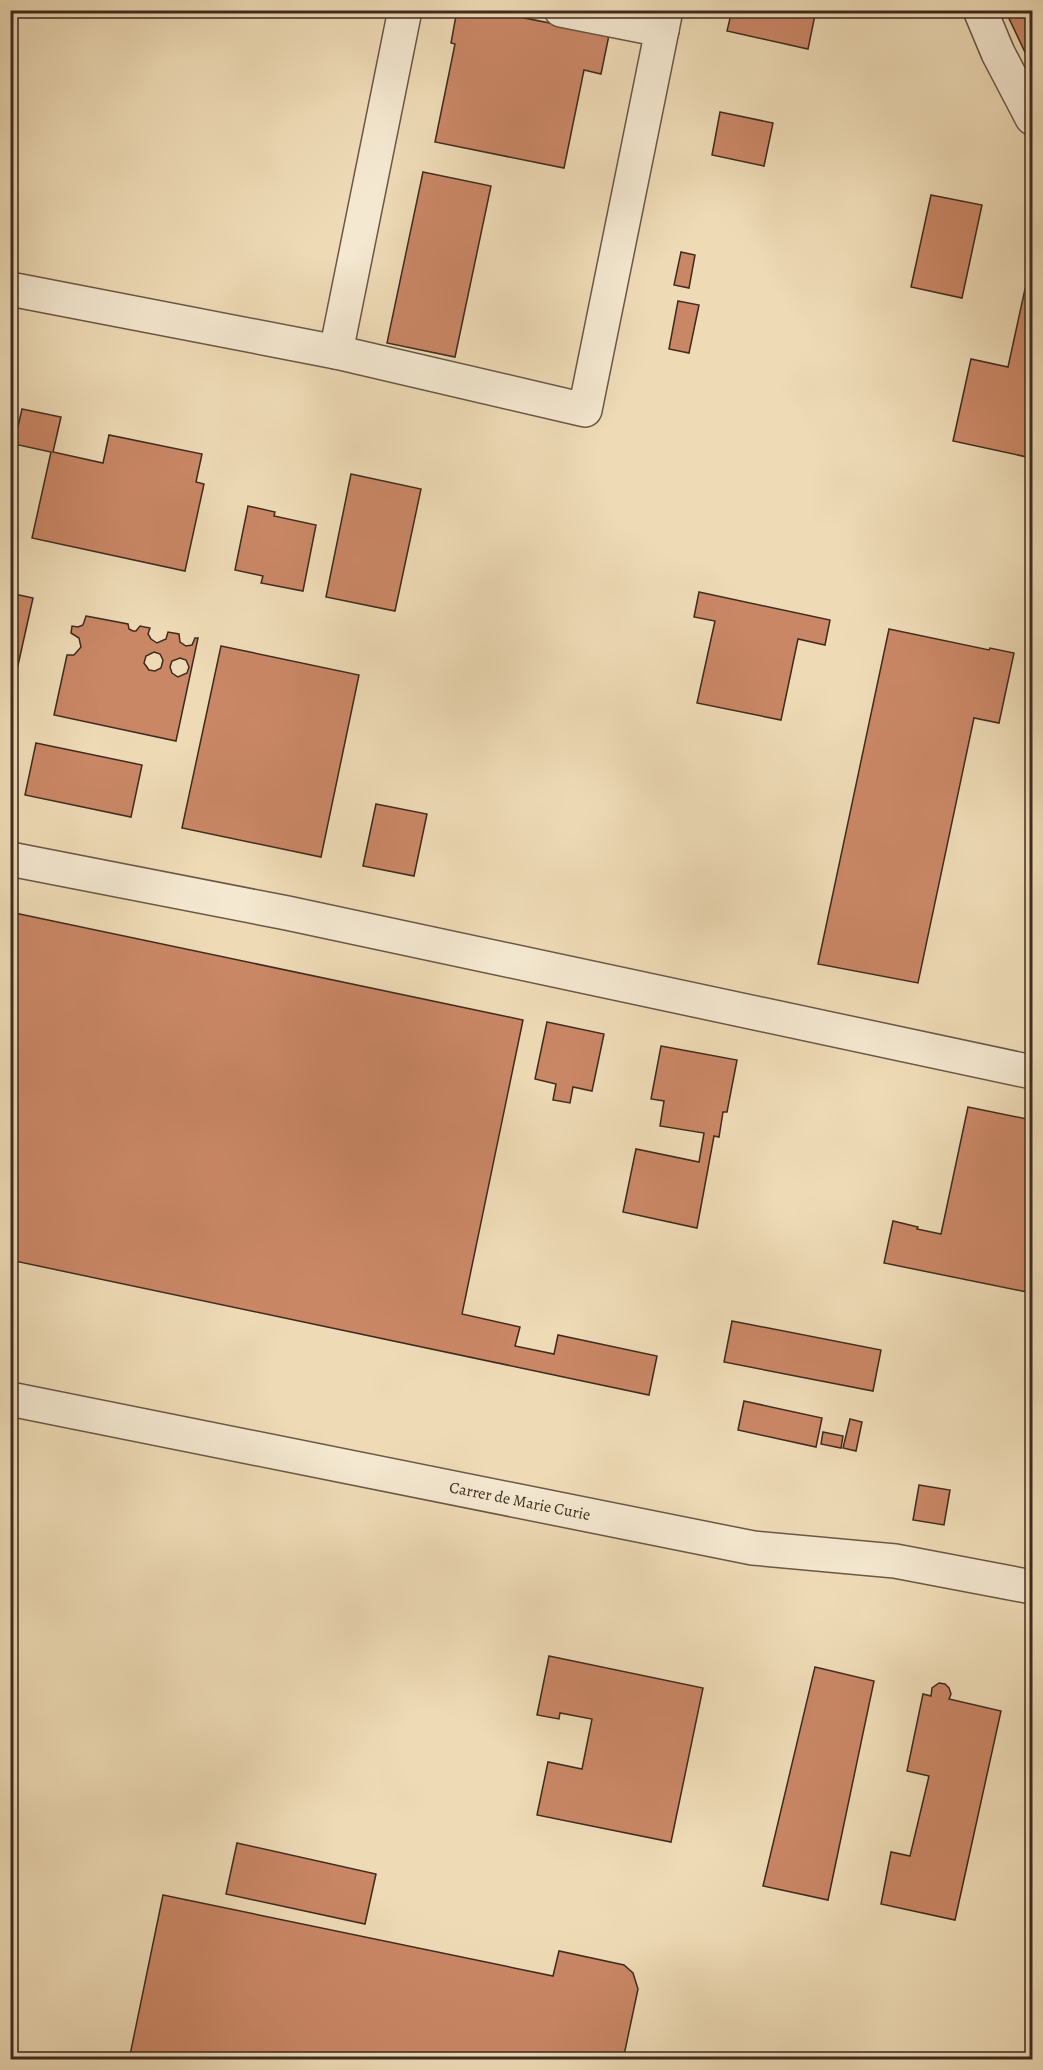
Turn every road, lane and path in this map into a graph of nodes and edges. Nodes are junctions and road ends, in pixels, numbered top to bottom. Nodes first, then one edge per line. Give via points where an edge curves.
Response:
1 (405, 10) edge
2 (561, 10) edge
3 (980, 10) edge
4 (664, 20) edge
5 (1032, 118) edge
6 (10, 289) edge
7 (336, 352) junction
8 (10, 859) edge
9 (1032, 1072) edge
10 (10, 1399) edge
11 (1032, 1587) edge

1 - 7 street
2 - 4 street
3 - 5 street
4 - 7 street via 585,410
6 - 7 street
8 - 9 street via 287,912
10 - 11 street, Carrer de Marie Curie via 753,1548 895,1561

